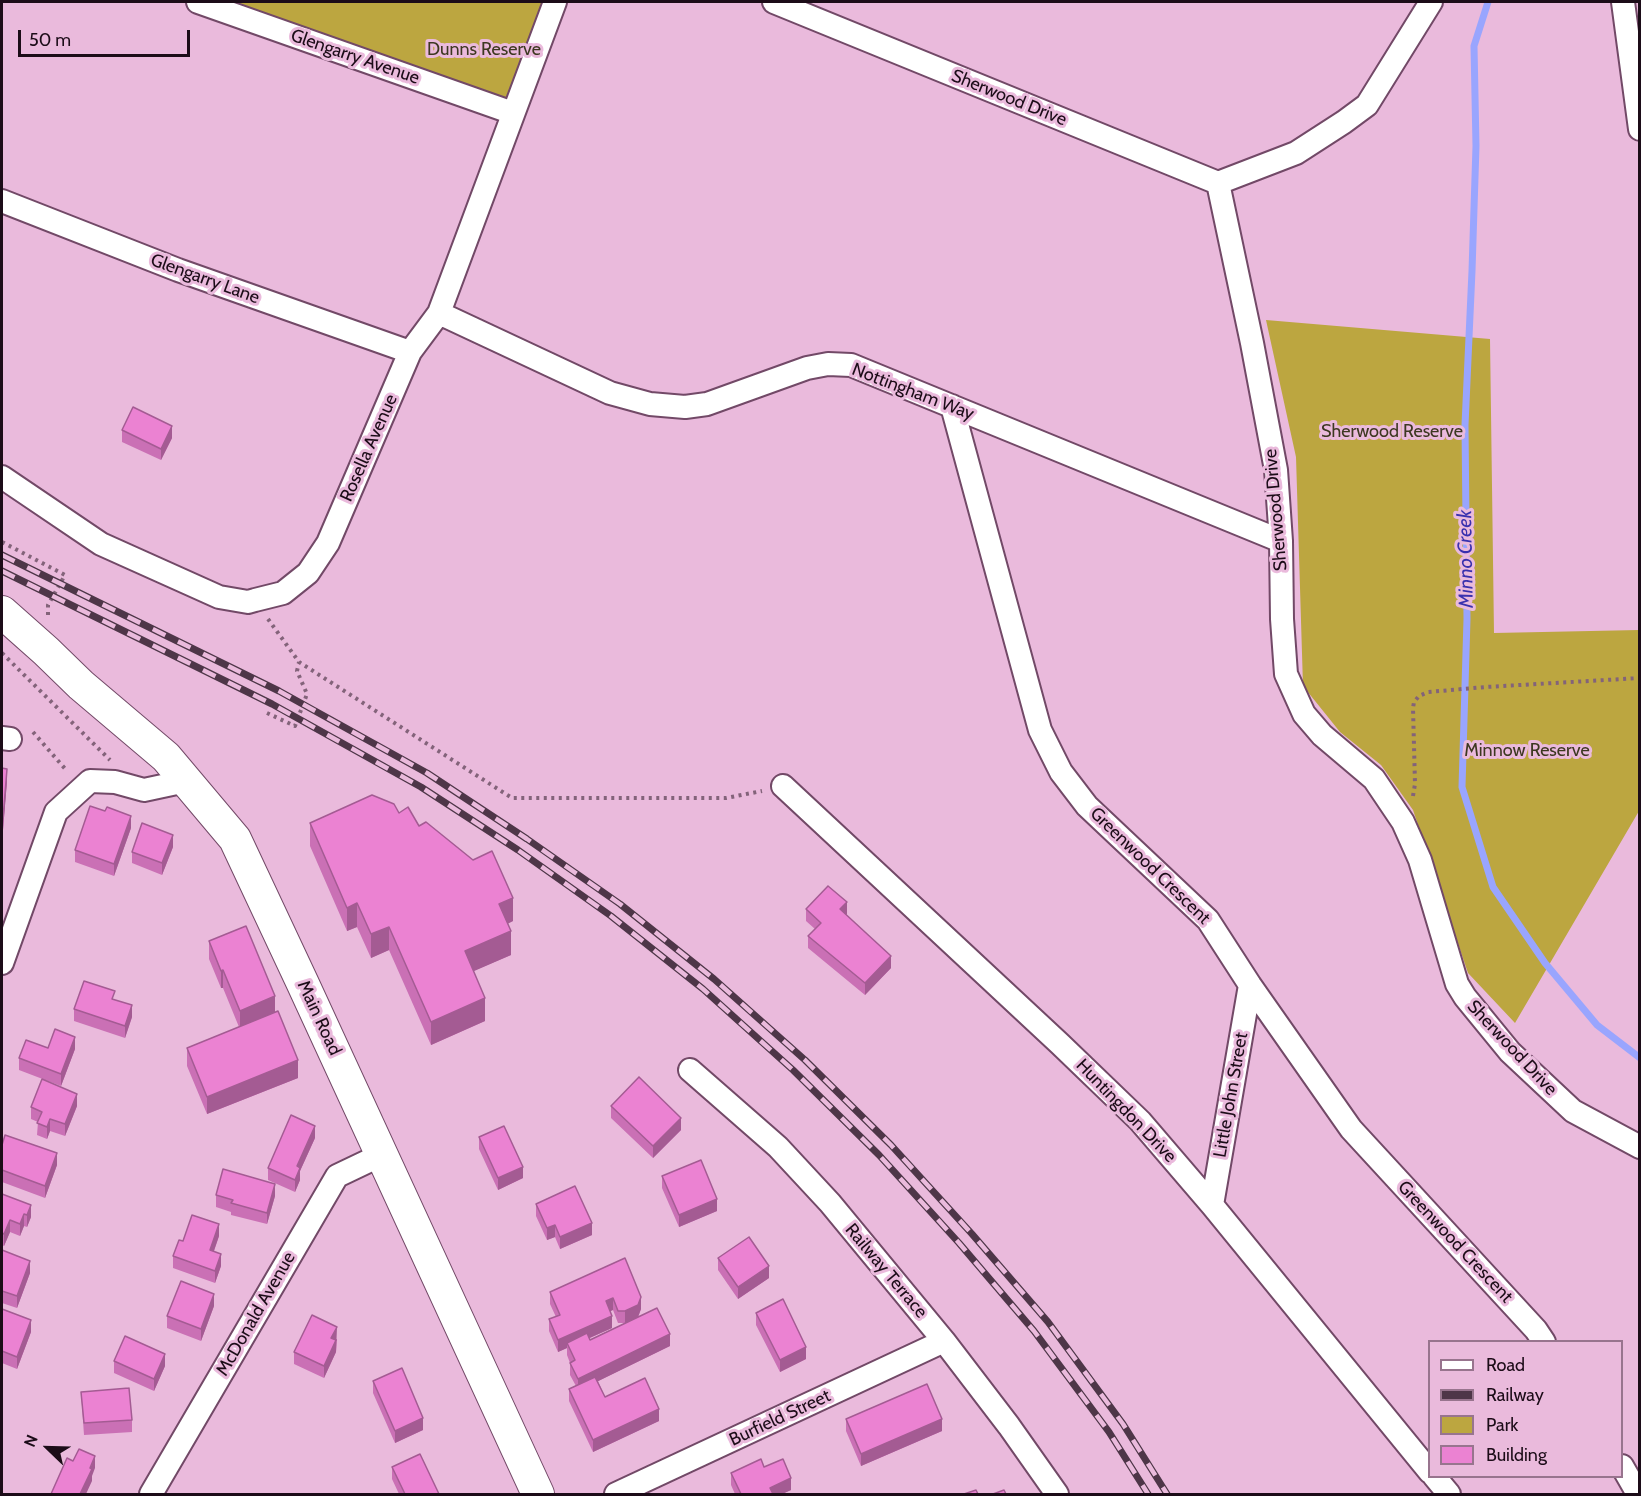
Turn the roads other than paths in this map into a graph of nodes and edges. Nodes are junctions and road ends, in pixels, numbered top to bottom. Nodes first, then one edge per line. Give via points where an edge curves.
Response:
1 (198, 2) edge
2 (555, 2) edge
3 (774, 2) edge
4 (1431, 2) edge
5 (1623, 2) edge
6 (513, 113) junction
7 (1640, 129) edge
8 (1218, 183) junction
9 (2, 201) edge
10 (439, 313) junction
11 (410, 352) junction
12 (952, 406) junction
13 (2, 477) edge
14 (1281, 541) junction
15 (2, 612) edge
16 (186, 782) junction
17 (783, 786) road end
18 (2, 963) edge
19 (1250, 985) junction
20 (690, 1070) dead end
21 (1640, 1147) edge
22 (381, 1155) junction
23 (1212, 1205) junction
24 (1543, 1340) edge
25 (944, 1341) junction
26 (1623, 1468) edge
27 (1428, 1470) edge
28 (1436, 1478) edge
29 (151, 1494) edge
30 (538, 1494) edge
31 (616, 1494) edge
32 (1057, 1494) edge
33 (1449, 1494) edge
34 (1638, 1494) edge

1 - 6 street, Glengarry Avenue
2 - 6 street, Rosella Avenue
3 - 8 street, Sherwood Drive
4 - 8 street via 1367,105 1296,153
5 - 7 street
6 - 10 street, Rosella Avenue
8 - 14 street, Sherwood Drive via 1276,470
9 - 11 street, Glengarry Lane via 178,270
10 - 11 street, Rosella Avenue
10 - 12 street, Nottingham Way via 610,393 650,404 707,404 828,364 851,365
11 - 13 street, Rosella Avenue via 328,543 308,573 283,593 248,602 219,597 101,543
12 - 14 street, Nottingham Way
12 - 19 street, Greenwood Crescent via 1040,730 1061,772 1087,806 1208,920
14 - 21 street, Sherwood Drive via 1286,674 1304,714 1322,735 1374,779 1403,822 1420,860 1457,984 1465,998 1510,1052 1573,1111
15 - 16 main road, Main Road via 166,757
16 - 18 street via 144,790 115,782 90,781 56,812
16 - 22 main road, Main Road via 235,839
17 - 23 street, Huntingdon Drive via 1140,1121
19 - 23 street, Little John Street
19 - 24 street, Greenwood Crescent via 1351,1129
20 - 25 street, Railway Terrace via 778,1147 830,1203
22 - 29 street, McDonald Avenue via 337,1176
22 - 30 main road, Main Road
23 - 27 street, Huntingdon Drive
25 - 31 street, Burfield Street
25 - 32 street, Railway Terrace
26 - 34 street
28 - 33 street

